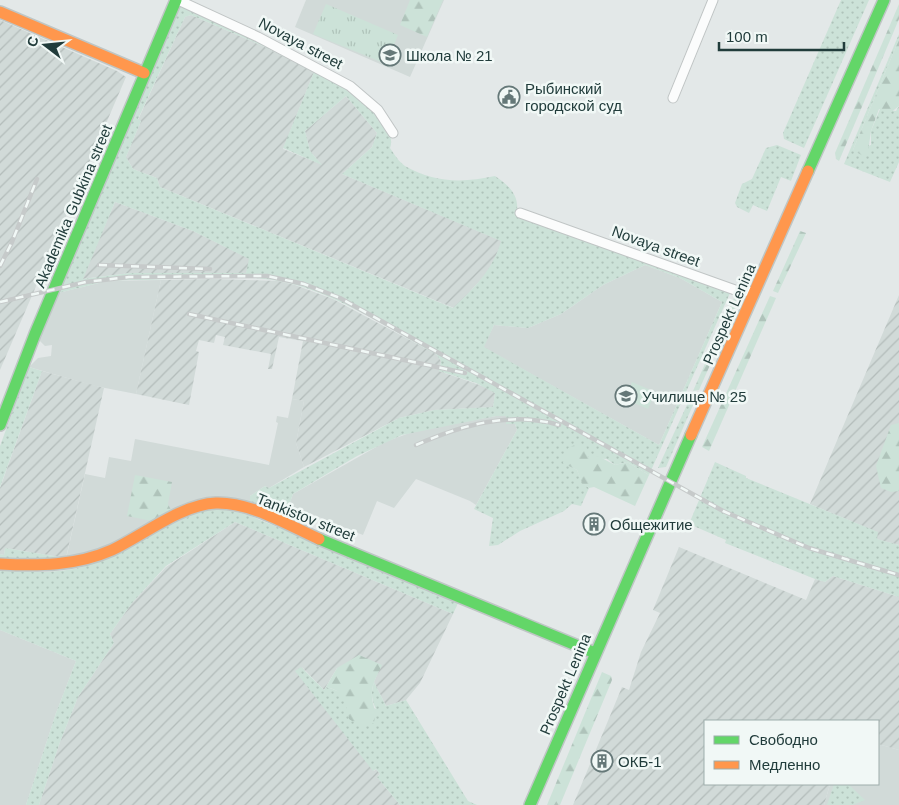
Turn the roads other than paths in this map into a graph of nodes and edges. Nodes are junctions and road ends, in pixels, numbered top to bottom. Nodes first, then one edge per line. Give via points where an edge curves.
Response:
1 (177, 0) edge
2 (713, 0) edge
3 (884, 0) edge
4 (0, 12) edge
5 (144, 73) junction
6 (673, 98) dead end
7 (393, 133) dead end
8 (520, 213) dead end
9 (755, 292) junction
10 (0, 426) edge
11 (0, 564) edge
12 (594, 653) junction
13 (530, 805) edge

1 - 5 street, Akademika Gubkina street
1 - 7 street, Novaya street via 258,37 350,86 378,110
2 - 6 street
3 - 9 street, Prospekt Lenina
4 - 5 street
5 - 10 street, Akademika Gubkina street
8 - 9 street, Novaya street via 735,290
9 - 12 street, Prospekt Lenina
11 - 12 street, Tankistov street via 48,565 84,560 110,551 202,506 225,503
12 - 13 street, Prospekt Lenina

